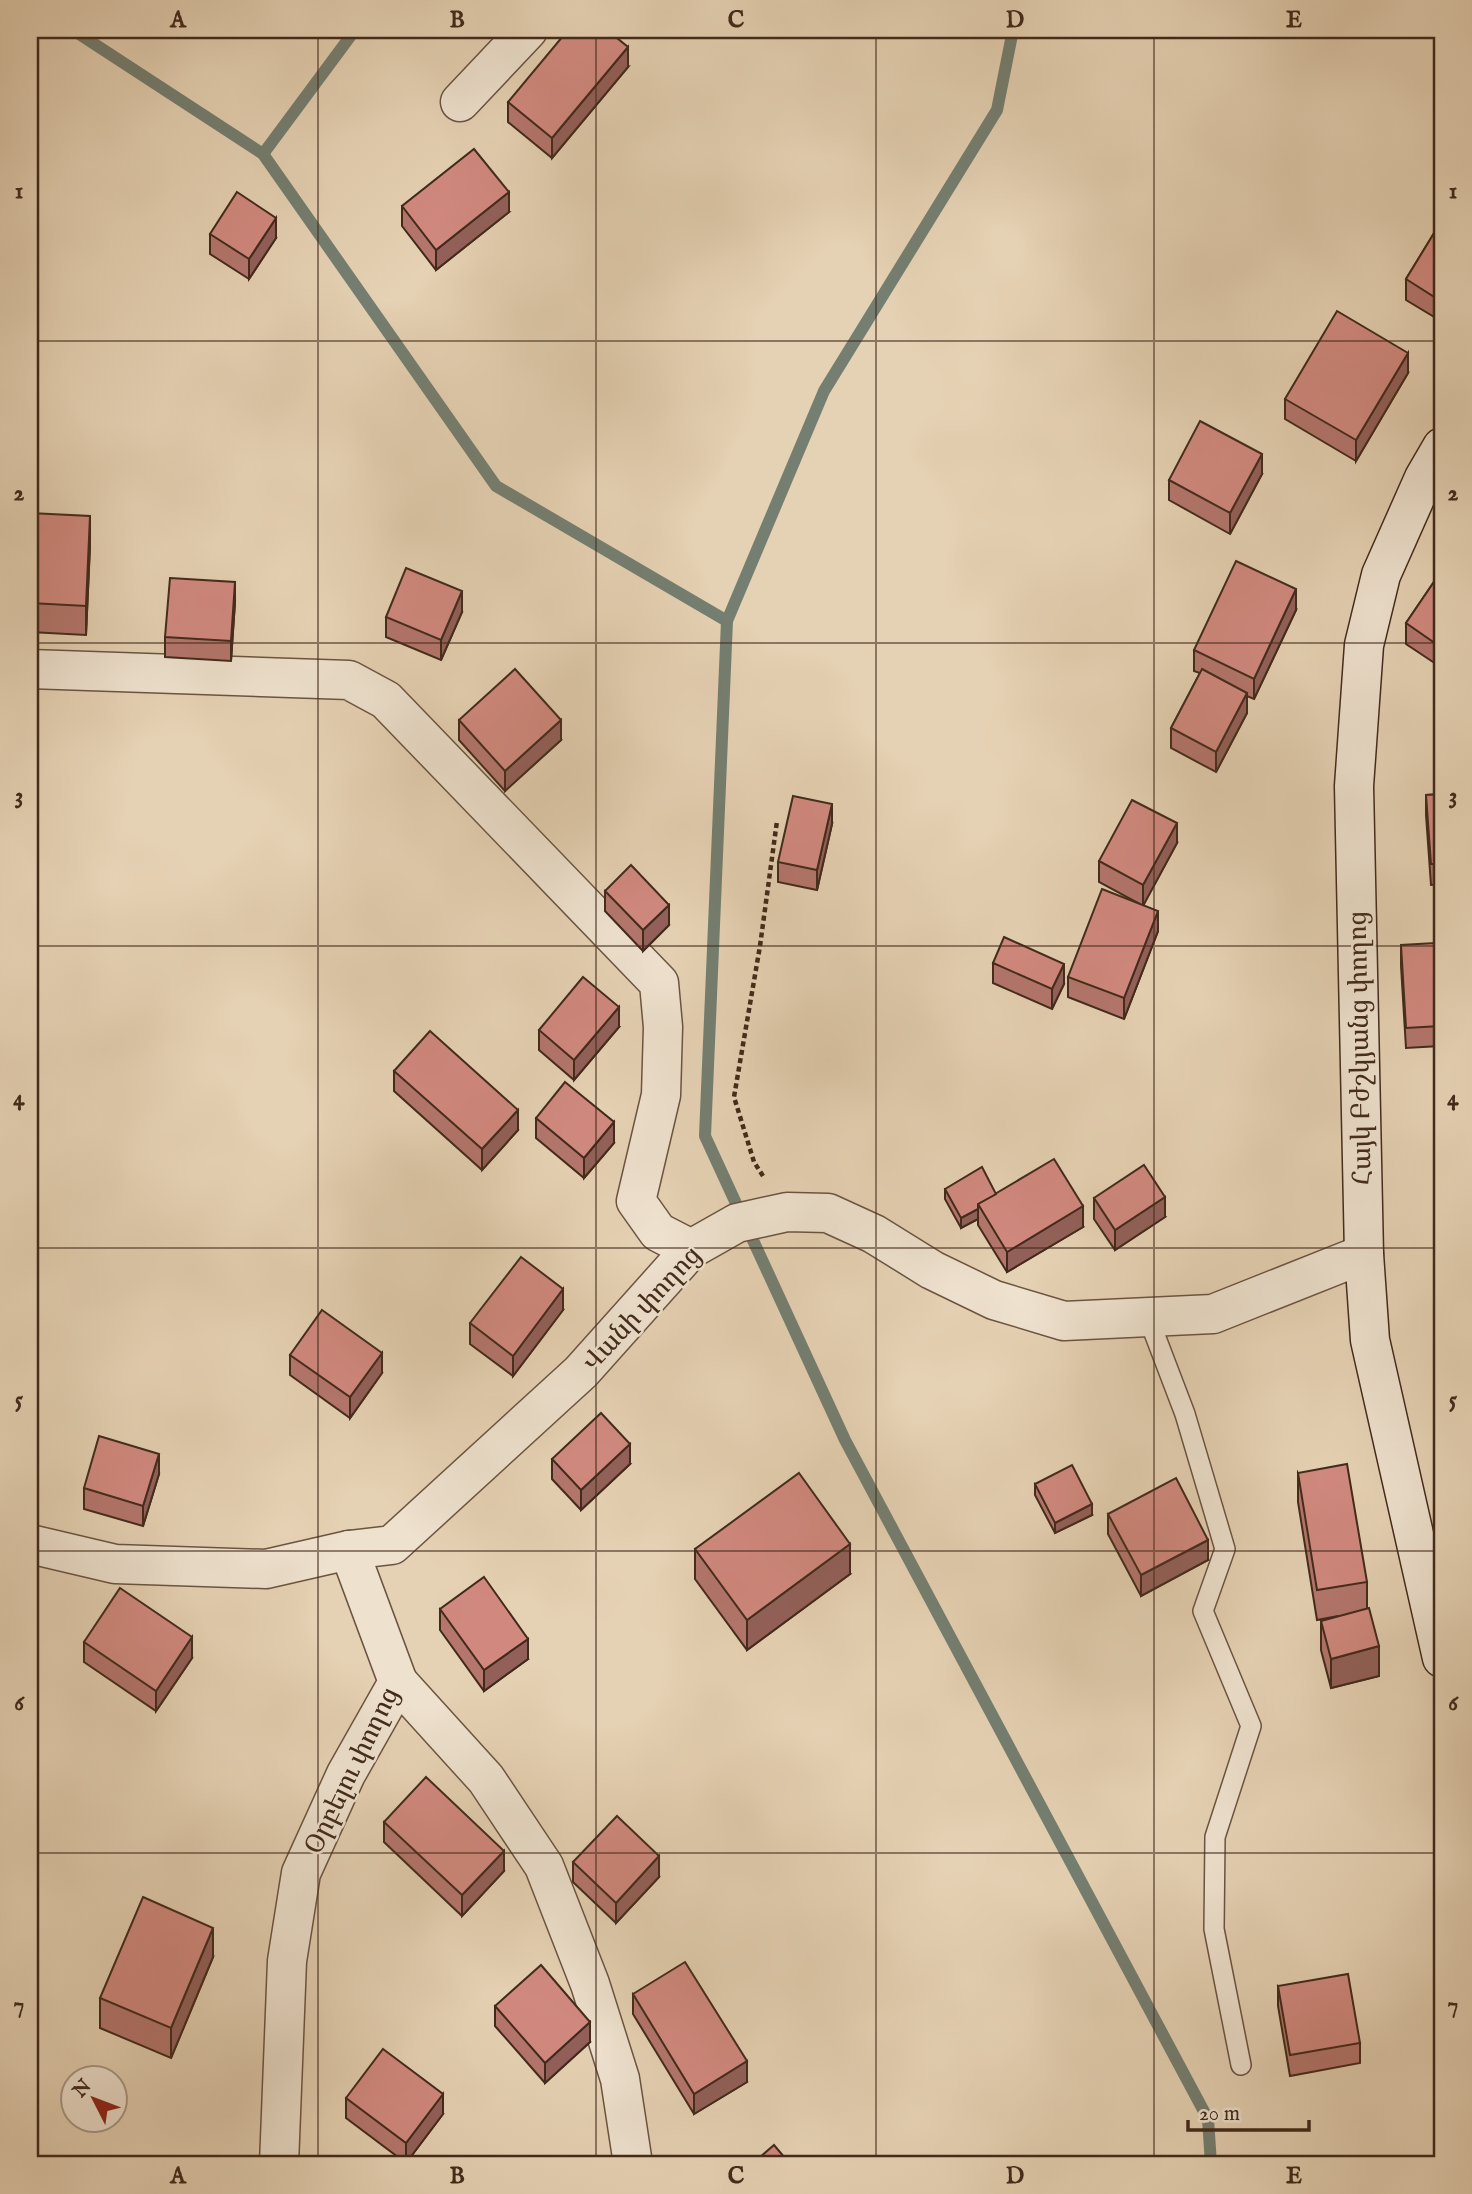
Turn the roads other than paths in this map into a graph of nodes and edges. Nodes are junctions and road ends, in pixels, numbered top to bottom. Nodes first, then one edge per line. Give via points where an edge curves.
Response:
1 (528, 30) edge
2 (460, 102) dead end
3 (1442, 446) edge
4 (30, 669) edge
5 (691, 1249) junction
6 (1364, 1254) junction
7 (1148, 1317) junction
8 (30, 1544) edge
9 (349, 1550) junction
10 (1442, 1658) edge
11 (398, 1682) junction
12 (1241, 2065) dead end
13 (279, 2164) edge
14 (633, 2164) edge

1 - 2 street
3 - 6 street, Հայկ Բժշկյանց փողոց via 1381,575 1364,645 1354,786
4 - 5 street via 349,680 386,700 659,983 661,1095 636,1201 658,1232
5 - 7 street, Վանի փողոց via 737,1223 787,1212 828,1213 994,1300 1064,1321
5 - 9 street, Վանի փողոց via 581,1372 392,1545
6 - 7 street, Վանի փողոց via 1213,1314
6 - 10 street, Հայկ Բժշկյանց փողոց via 1370,1340
7 - 12 lane via 1185,1414 1225,1549 1203,1611 1251,1726 1215,1837 1214,1929
8 - 9 street, Վանի փողոց via 115,1564 266,1569
9 - 11 street, Օրբելու փողոց
11 - 13 street, Օրբելու փողոց via 346,1774 301,1872 286,1961
11 - 14 street via 486,1779 544,1866 590,1984 620,2079

